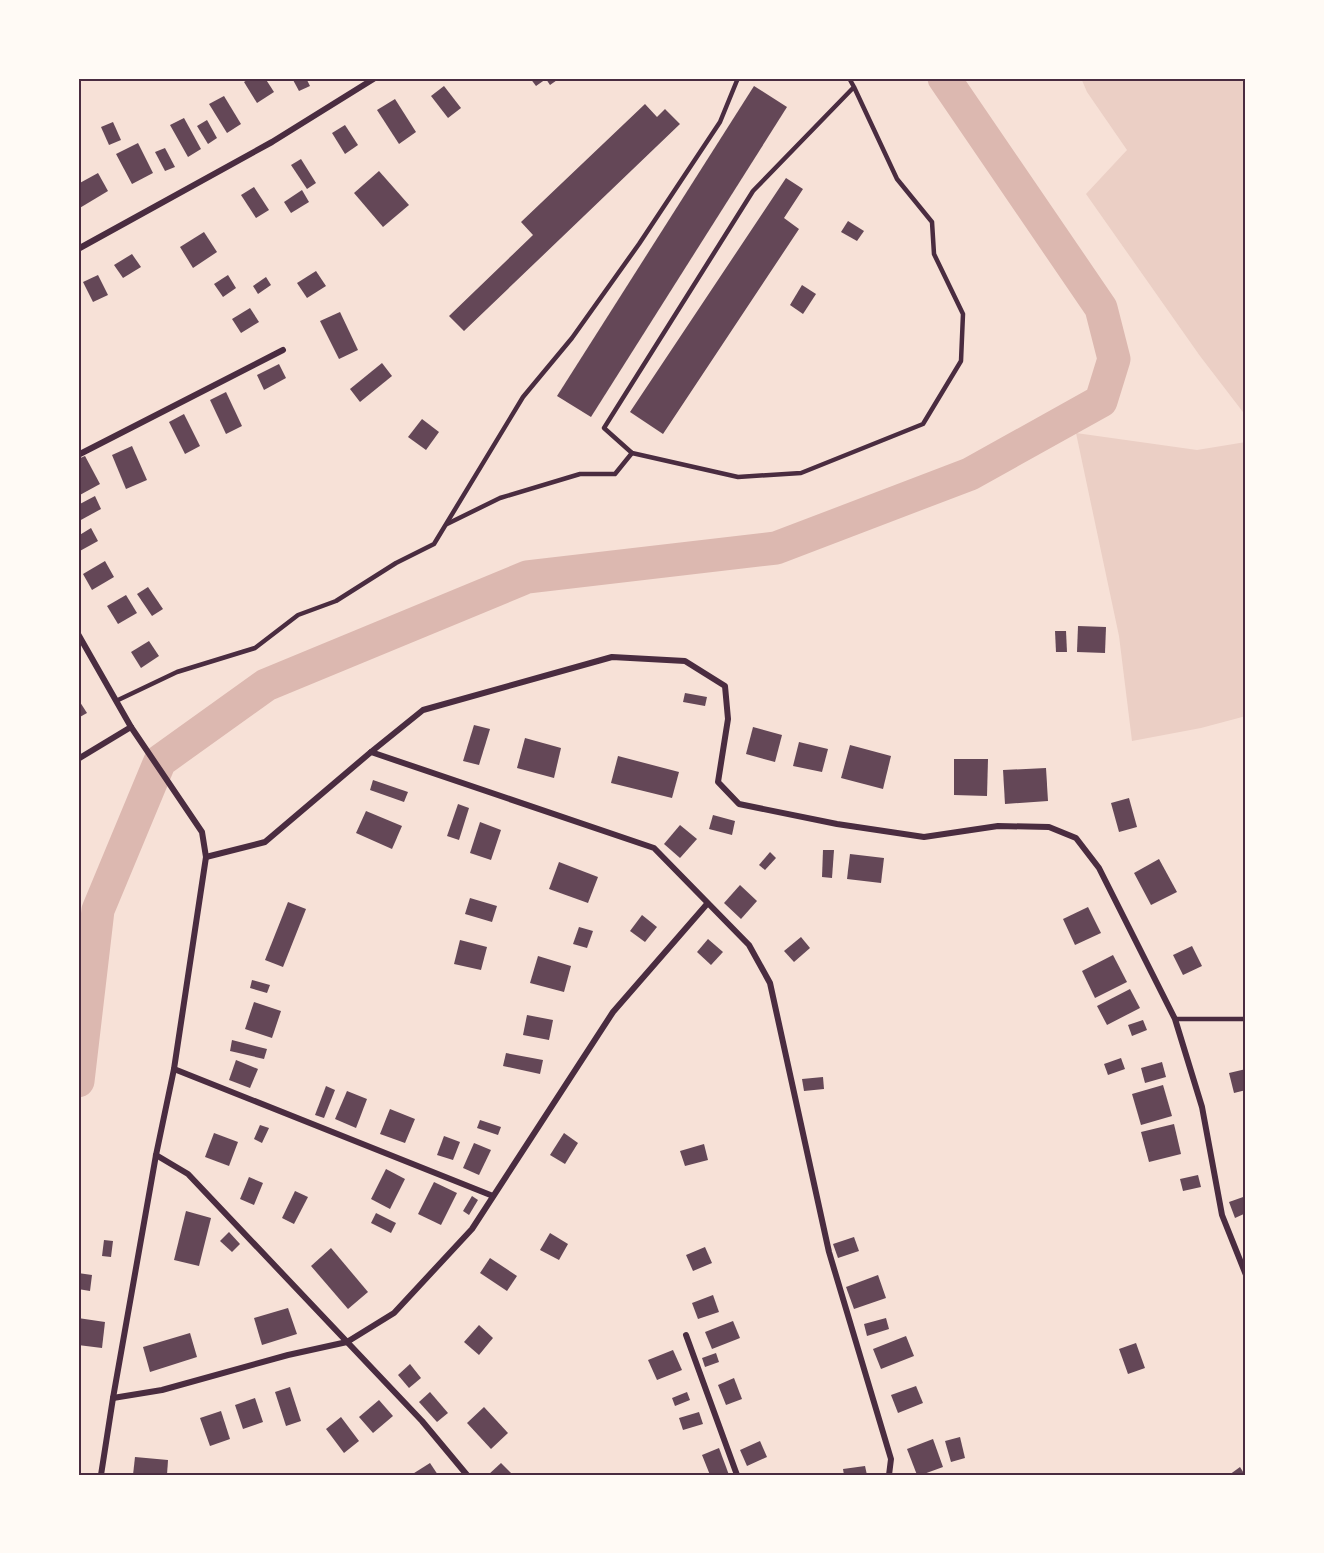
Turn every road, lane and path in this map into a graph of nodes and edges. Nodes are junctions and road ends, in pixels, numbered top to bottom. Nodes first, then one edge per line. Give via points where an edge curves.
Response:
1 (375, 78) edge
2 (738, 78) edge
3 (849, 78) edge
4 (854, 87) junction
5 (78, 249) edge
6 (283, 350) dead end
7 (632, 453) junction
8 (78, 455) edge
9 (445, 524) junction
10 (78, 634) edge
11 (116, 701) junction
12 (131, 727) junction
13 (371, 752) junction
14 (78, 759) edge
15 (206, 857) junction
16 (707, 903) junction
17 (1175, 1019) junction
18 (1246, 1019) edge
19 (174, 1068) junction
20 (156, 1155) junction
21 (493, 1196) junction
22 (1246, 1275) edge
23 (686, 1335) dead end
24 (347, 1342) junction
25 (113, 1398) junction
26 (101, 1475) edge
27 (467, 1475) edge
28 (737, 1475) edge
29 (889, 1475) edge

1 - 5 street via 273,142
2 - 9 lane via 720,122 572,338 523,397
3 - 4 lane
4 - 7 lane via 753,191 604,428
4 - 7 lane via 897,179 932,222 934,254 963,314 961,361 923,424 801,473 738,477
6 - 8 street
7 - 9 lane via 615,474 580,474 500,498
9 - 11 lane via 434,544 336,601 298,615 255,648 177,672
10 - 11 street
11 - 12 street
12 - 14 street
12 - 15 street via 202,832
13 - 15 street via 265,842
13 - 16 street via 654,848
13 - 17 street via 423,710 612,657 685,661 725,686 728,719 718,783 739,804 924,837 998,826 1049,827 1076,838 1099,868
15 - 19 street
16 - 21 street via 613,1012
16 - 29 street via 749,945 770,983 829,1252 891,1459
17 - 18 lane
17 - 22 street via 1202,1107 1222,1215
19 - 20 street
19 - 21 street
20 - 24 street via 188,1174
20 - 25 street
21 - 24 street via 472,1228 394,1313
23 - 28 street
24 - 25 street via 162,1390
24 - 27 street
25 - 26 street

